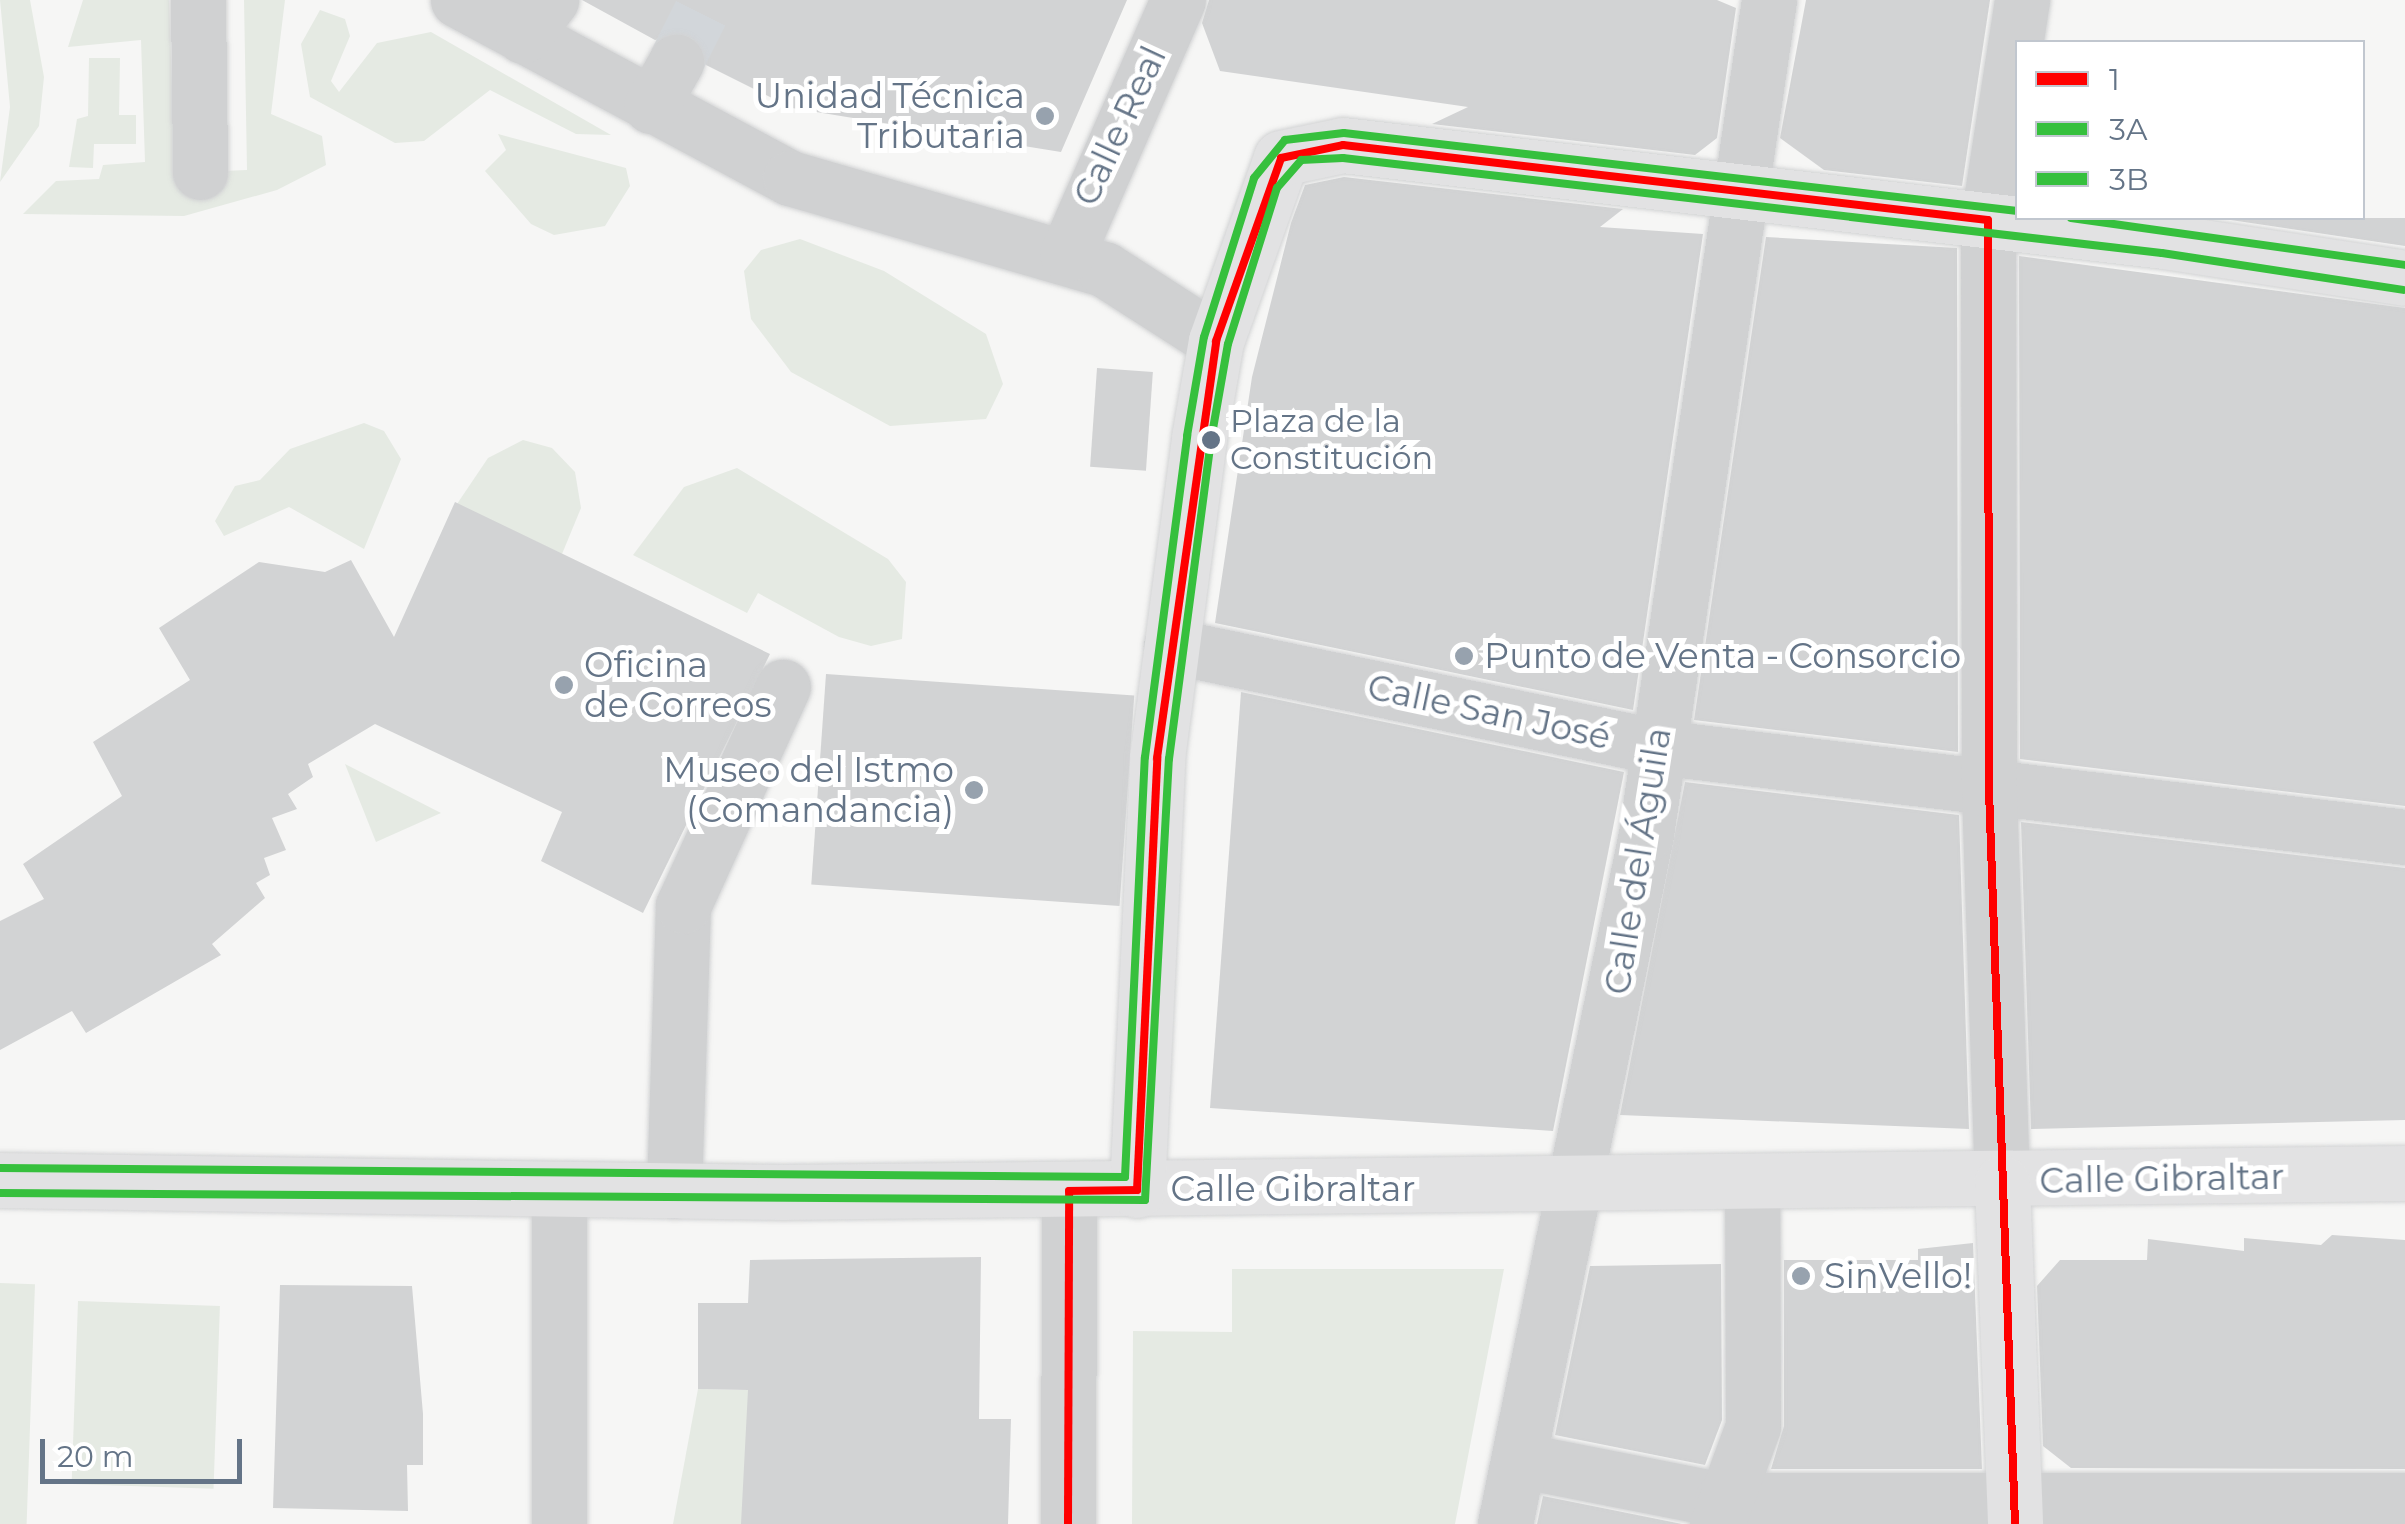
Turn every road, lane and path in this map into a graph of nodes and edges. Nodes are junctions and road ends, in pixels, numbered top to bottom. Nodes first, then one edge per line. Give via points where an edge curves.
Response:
1 (198, 0) edge
2 (217, 0) edge
3 (458, 0) edge
4 (1178, 0) edge
5 (1769, 0) edge
6 (2022, 0) edge
7 (537, 18) edge
8 (2016, 40) edge
9 (2015, 45) edge
10 (1735, 192) junction
11 (1988, 220) junction
12 (1067, 254) junction
13 (2405, 278) edge
14 (1216, 341) junction
15 (1171, 646) junction
16 (783, 686) dead end
17 (1657, 747) junction
18 (1989, 790) junction
19 (2405, 837) edge
20 (2405, 1173) edge
21 (0, 1180) edge
22 (2002, 1184) junction
23 (1752, 1185) junction
24 (1576, 1186) junction
25 (558, 1190) junction
26 (1069, 1190) junction
27 (1138, 1190) junction
28 (674, 1191) junction
29 (1519, 1460) junction
30 (2405, 1500) edge
31 (1719, 1512) edge
32 (2015, 1512) edge
33 (558, 1524) edge
34 (1068, 1524) edge
35 (1505, 1524) edge

1 - 2 street via 209,172
3 - 7 street
4 - 12 street, Calle Real
5 - 10 street, Calle del Águila
6 - 8 street
7 - 12 street via 663,84 790,178
9 - 11 street
10 - 11 main road
10 - 14 main road via 1343,145 1280,158
10 - 17 street, Calle del Águila
11 - 13 main road
11 - 18 street
12 - 14 street via 1168,306
14 - 15 main road
15 - 17 street, Calle San José
15 - 27 main road via 1157,758
16 - 28 street via 683,906
17 - 18 street, Calle San José
17 - 24 street, Calle del Águila
18 - 19 street, Calle San José
18 - 22 street
20 - 22 main road, Calle Gibraltar
21 - 25 main road, Calle Gibraltar
22 - 23 main road, Calle Gibraltar
22 - 32 main road
23 - 24 main road, Calle Gibraltar
23 - 31 street via 1753,1426 1744,1467
24 - 27 main road, Calle Gibraltar
24 - 29 street, Calle del Águila
25 - 28 main road, Calle Gibraltar
25 - 33 street
26 - 27 main road, Calle Gibraltar
26 - 28 main road, Calle Gibraltar
26 - 34 street
29 - 31 street
29 - 35 street, Calle del Águila
30 - 32 street
31 - 32 street

